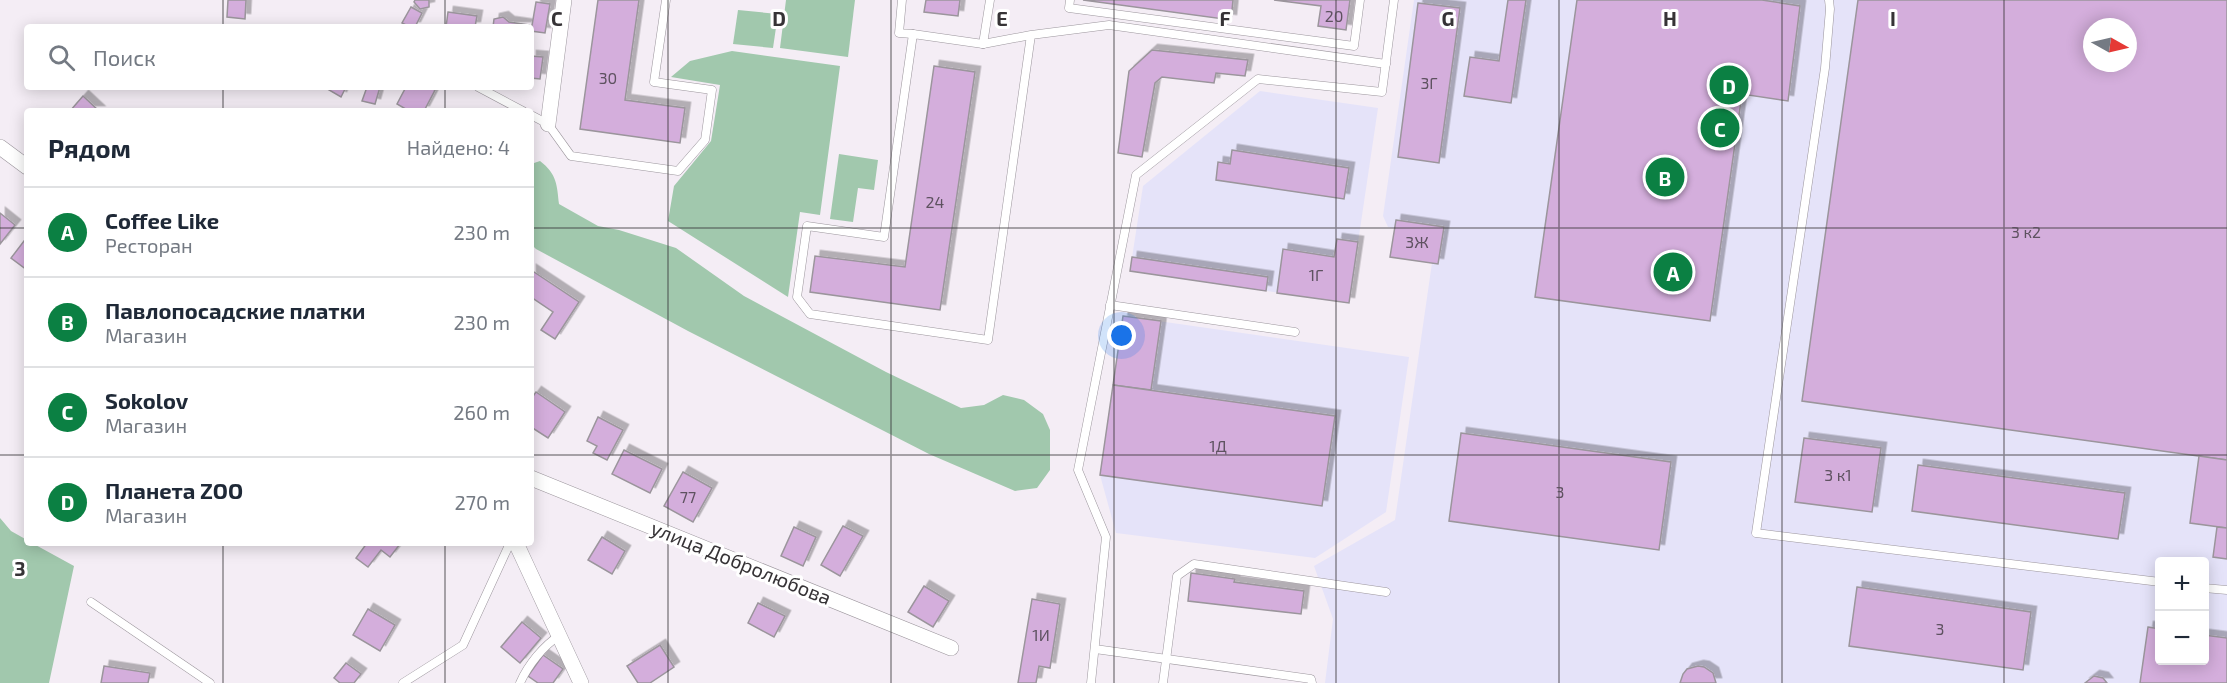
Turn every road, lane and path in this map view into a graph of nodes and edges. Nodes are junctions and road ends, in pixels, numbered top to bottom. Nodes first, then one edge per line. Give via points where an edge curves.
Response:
1 (564, 0) edge
2 (666, 0) edge
3 (902, 0) edge
4 (990, 0) edge
5 (1070, 0) edge
6 (1360, 0) edge
7 (1394, 0) edge
8 (1829, 0) edge
9 (913, 34) junction
10 (1031, 35) junction
11 (984, 44) junction
12 (1386, 64) junction
13 (484, 90) edge
14 (517, 108) edge
15 (534, 117) edge
16 (548, 124) junction
17 (0, 147) edge
18 (24, 165) edge
19 (1110, 305) junction
20 (1295, 332) dead end
21 (534, 479) edge
22 (509, 546) edge
23 (517, 546) edge
24 (2155, 581) edge
25 (2209, 588) edge
26 (2227, 590) edge
27 (1386, 592) dead end
28 (91, 602) dead end
29 (560, 635) junction
30 (951, 648) dead end
31 (1095, 649) junction
32 (1166, 660) junction
33 (210, 683) edge
34 (403, 683) edge
35 (520, 683) edge
36 (581, 683) edge
37 (1091, 683) edge
38 (1163, 683) edge
39 (1312, 683) edge

1 - 16 street
2 - 16 lane via 654,82 712,90 705,140 678,171 571,156
3 - 9 lane via 899,33
4 - 11 lane
5 - 6 lane via 1069,8 1205,21 1354,46
7 - 12 lane
8 - 24 lane via 1825,68 1756,532
9 - 10 lane via 884,237 807,226 797,297 810,314 988,340
9 - 11 lane
10 - 11 lane
10 - 12 lane via 1109,26
12 - 19 lane via 1382,92 1258,79 1136,175
13 - 14 lane
15 - 16 lane
17 - 18 street
19 - 20 lane
19 - 31 lane via 1078,470 1106,537
21 - 30 street, улица Добролюбова
22 - 34 lane via 464,645
23 - 29 street
25 - 26 lane
27 - 32 lane via 1194,564 1177,576
28 - 33 lane
29 - 35 lane via 524,672
29 - 36 street
31 - 32 lane
31 - 37 lane
32 - 38 lane
32 - 39 lane via 1311,679

